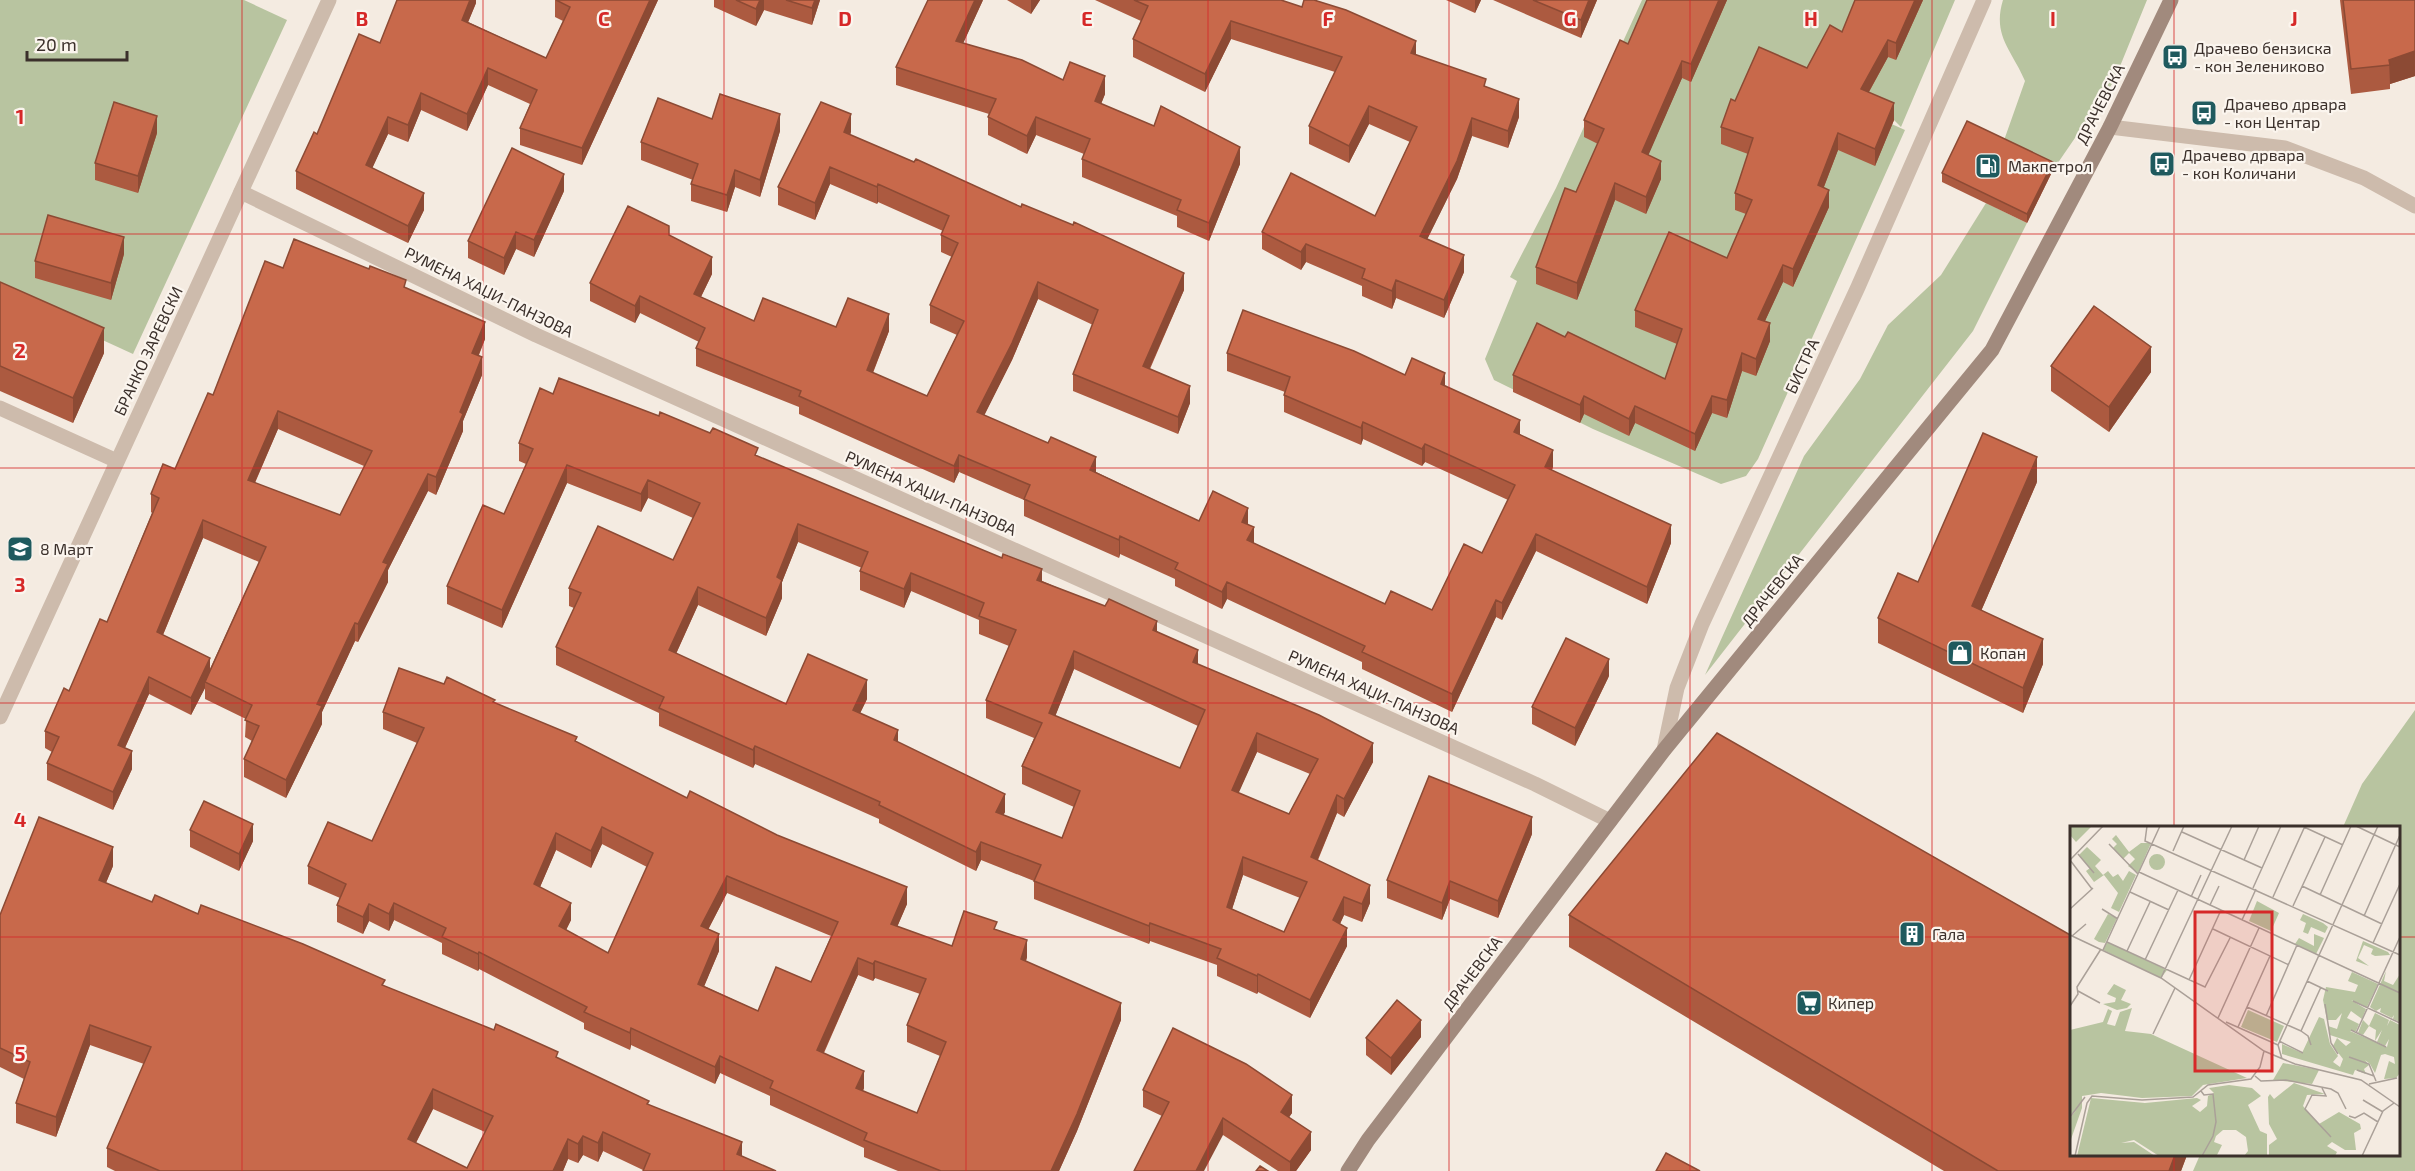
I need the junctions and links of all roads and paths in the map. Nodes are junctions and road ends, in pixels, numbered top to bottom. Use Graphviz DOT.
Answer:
graph roads {
  1 [pos="329,0"];
  2 [pos="1984,0"];
  3 [pos="2171,0"];
  4 [pos="2110,127"];
  5 [pos="241,192"];
  6 [pos="2415,206"];
  7 [pos="0,408"];
  8 [pos="117,461"];
  9 [pos="0,717"];
  10 [pos="1664,750"];
  11 [pos="1610,821"];
  12 [pos="1348,1171"];
  1 -- 5 [label="street, БРАНКО ЗАРЕВСКИ"];
  2 -- 10 [label="street, БИСТРА"];
  3 -- 4 [label="main road, ДРАЧЕВСКА"];
  4 -- 6 [label="street"];
  4 -- 10 [label="main road, ДРАЧЕВСКА"];
  5 -- 8 [label="street, БРАНКО ЗАРЕВСКИ"];
  5 -- 11 [label="street, РУМЕНА ХАЏИ-ПАНЗОВА"];
  7 -- 8 [label="street"];
  8 -- 9 [label="street, БРАНКО ЗАРЕВСКИ"];
  10 -- 11 [label="main road, ДРАЧЕВСКА"];
  11 -- 12 [label="main road, ДРАЧЕВСКА"];
}
